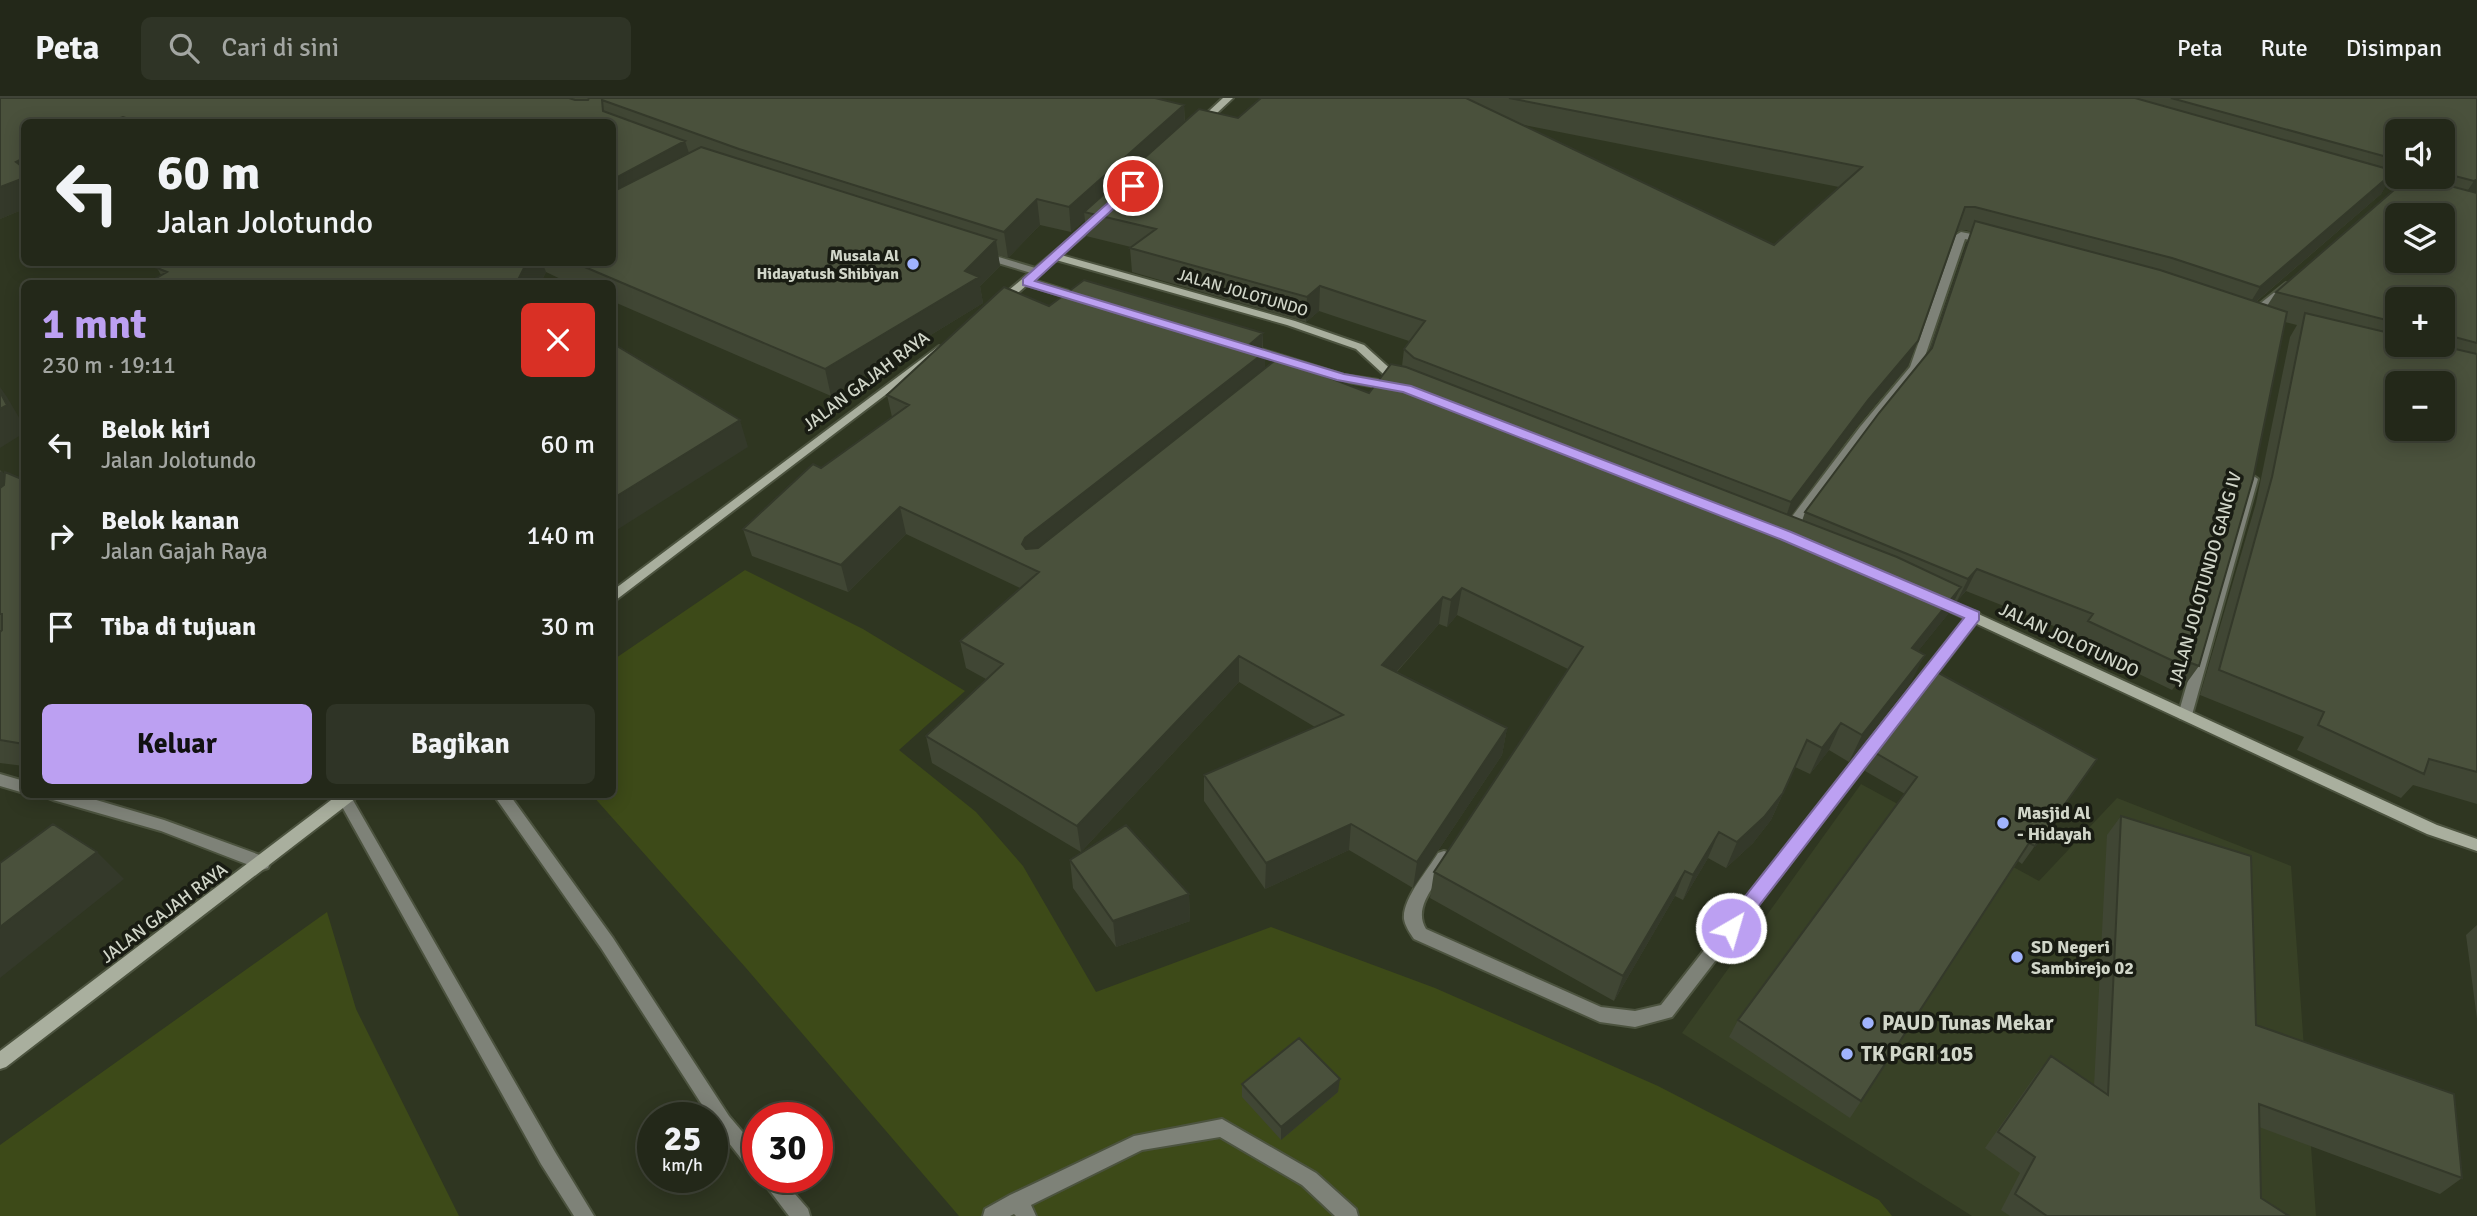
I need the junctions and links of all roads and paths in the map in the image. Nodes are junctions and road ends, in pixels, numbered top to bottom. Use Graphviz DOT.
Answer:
graph roads {
  1 [pos="1228,98"];
  2 [pos="1188,135"];
  3 [pos="1107,210"];
  4 [pos="1998,243"];
  5 [pos="972,251"];
  6 [pos="1056,257"];
  7 [pos="1038,272"];
  8 [pos="2300,274"];
  9 [pos="1027,282"];
  10 [pos="1101,304"];
  11 [pos="984,315"];
  12 [pos="2247,319"];
  13 [pos="951,340"];
  14 [pos="1241,346"];
  15 [pos="2255,462"];
  16 [pos="1785,536"];
  17 [pos="616,595"];
  18 [pos="1927,595"];
  19 [pos="1974,616"];
  20 [pos="2185,715"];
  21 [pos="0,780"];
  22 [pos="21,785"];
  23 [pos="67,798"];
  24 [pos="347,798"];
  25 [pos="349,798"];
  26 [pos="503,798"];
  27 [pos="2477,845"];
  28 [pos="1451,848"];
  29 [pos="262,863"];
  30 [pos="0,1061"];
  31 [pos="742,1145"];
  32 [pos="782,1193"];
  33 [pos="1022,1209"];
  34 [pos="585,1216"];
  35 [pos="801,1216"];
  36 [pos="992,1216"];
  37 [pos="1349,1216"];
  1 -- 2 [label="main road"];
  3 -- 6 [label="main road"];
  4 -- 16 [label="street"];
  5 -- 7 [label="street"];
  6 -- 7 [label="main road"];
  6 -- 14 [label="main road, JALAN JOLOTUNDO"];
  7 -- 9 [label="main road"];
  8 -- 12 [label="street"];
  9 -- 10 [label="main road"];
  9 -- 11 [label="main road"];
  13 -- 17 [label="main road, JALAN GAJAH RAYA"];
  15 -- 20 [label="street, JALAN JOLOTUNDO GANG IV"];
  18 -- 19 [label="main road, JALAN JOLOTUNDO"];
  19 -- 20 [label="main road, JALAN JOLOTUNDO"];
  19 -- 28 [label="street"];
  20 -- 27 [label="main road, JALAN JOLOTUNDO"];
  21 -- 22 [label="street"];
  23 -- 29 [label="street"];
  24 -- 29 [label="main road, JALAN GAJAH RAYA"];
  25 -- 34 [label="street"];
  26 -- 31 [label="street"];
  29 -- 30 [label="main road, JALAN GAJAH RAYA"];
  32 -- 35 [label="street"];
  33 -- 36 [label="street"];
  33 -- 37 [label="street"];
}
